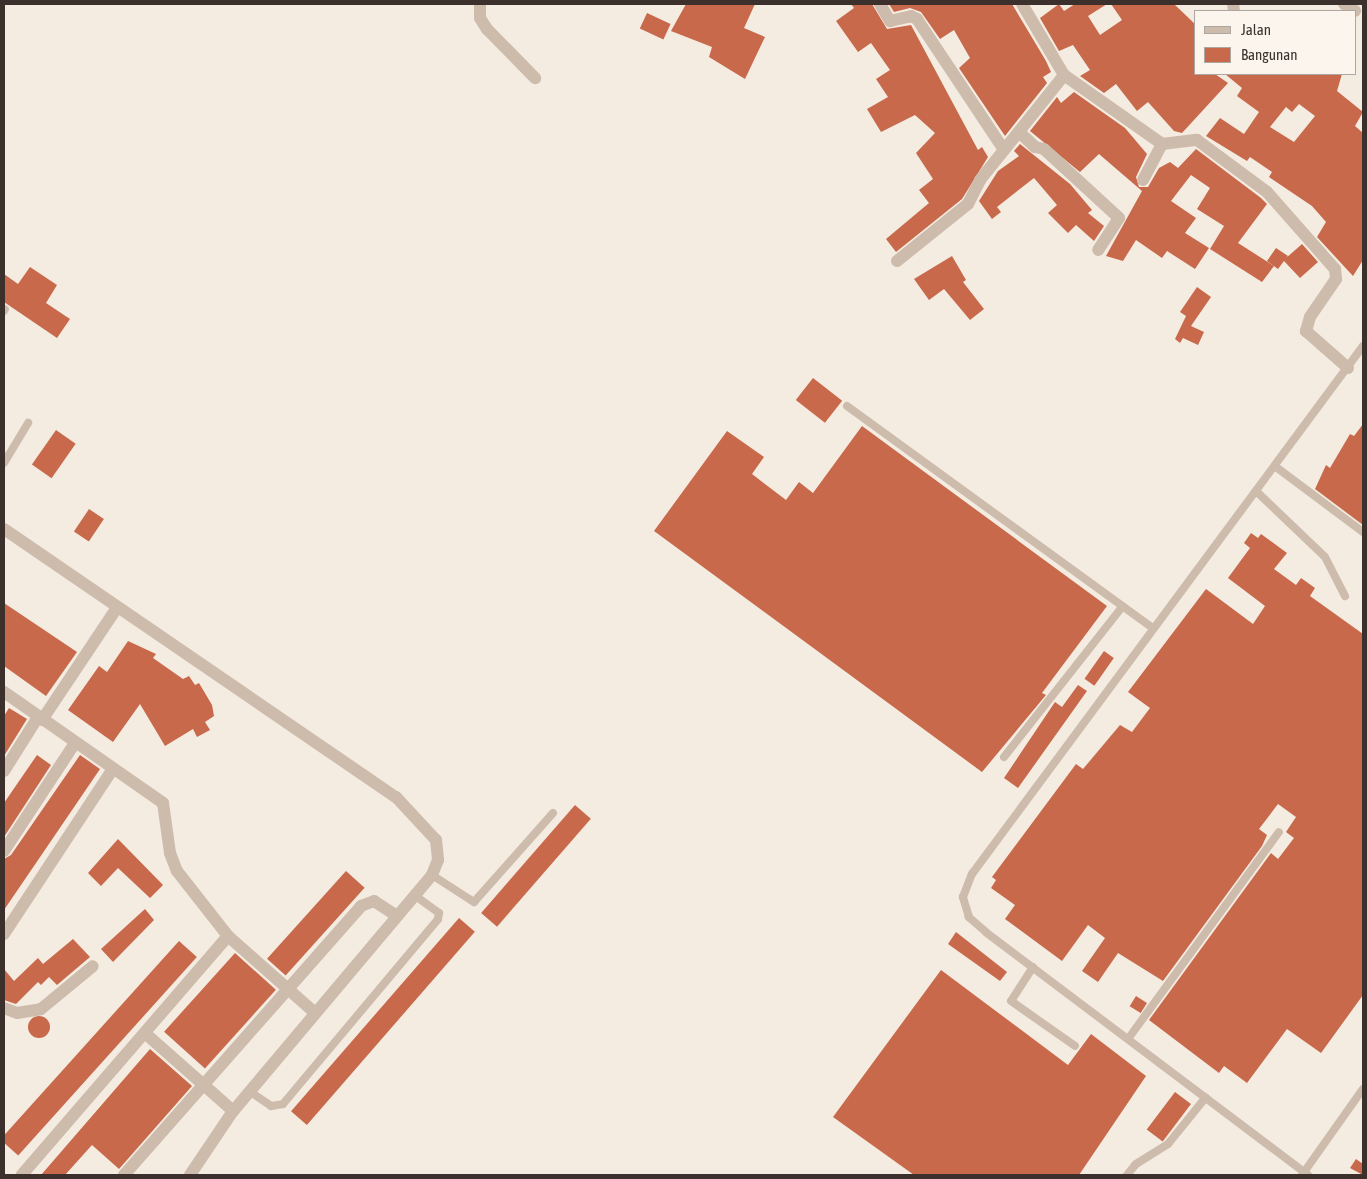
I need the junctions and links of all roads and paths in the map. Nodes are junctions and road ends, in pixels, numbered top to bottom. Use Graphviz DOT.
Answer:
graph roads {
  1 [pos="480,4"];
  2 [pos="880,4"];
  3 [pos="1022,4"];
  4 [pos="1064,75"];
  5 [pos="536,78"];
  6 [pos="1019,132"];
  7 [pos="1162,144"];
  8 [pos="1004,150"];
  9 [pos="1143,180"];
  10 [pos="1098,250"];
  11 [pos="897,261"];
  12 [pos="1363,346"];
  13 [pos="1348,368"];
  14 [pos="847,406"];
  15 [pos="28,423"];
  16 [pos="4,463"];
  17 [pos="1276,467"];
  18 [pos="1256,491"];
  19 [pos="4,529"];
  20 [pos="1363,532"];
  21 [pos="1345,596"];
  22 [pos="1123,606"];
  23 [pos="116,609"];
  24 [pos="1152,628"];
  25 [pos="4,692"];
  26 [pos="40,718"];
  27 [pos="75,742"];
  28 [pos="1004,757"];
  29 [pos="113,769"];
  30 [pos="4,771"];
  31 [pos="553,812"];
  32 [pos="1279,832"];
  33 [pos="4,851"];
  34 [pos="432,875"];
  35 [pos="416,896"];
  36 [pos="397,916"];
  37 [pos="4,934"];
  38 [pos="228,936"];
  39 [pos="93,966"];
  40 [pos="1033,967"];
  41 [pos="288,987"];
  42 [pos="4,1008"];
  43 [pos="315,1013"];
  44 [pos="146,1034"];
  45 [pos="1128,1039"];
  46 [pos="1075,1046"];
  47 [pos="204,1086"];
  48 [pos="1363,1089"];
  49 [pos="249,1091"];
  50 [pos="1206,1097"];
  51 [pos="232,1111"];
  52 [pos="124,1174"];
  53 [pos="1305,1174"];
  54 [pos="22,1175"];
  55 [pos="190,1175"];
  56 [pos="1127,1175"];
  1 -- 5 [label="street"];
  2 -- 8 [label="street"];
  3 -- 4 [label="street"];
  4 -- 6 [label="street"];
  4 -- 7 [label="street"];
  6 -- 8 [label="street"];
  6 -- 10 [label="street"];
  7 -- 9 [label="street"];
  7 -- 13 [label="street"];
  8 -- 11 [label="street"];
  12 -- 13 [label="lane"];
  13 -- 17 [label="lane"];
  14 -- 22 [label="lane"];
  15 -- 16 [label="lane"];
  17 -- 18 [label="lane"];
  17 -- 20 [label="lane"];
  18 -- 21 [label="lane"];
  18 -- 24 [label="lane"];
  19 -- 23 [label="street"];
  22 -- 24 [label="lane"];
  22 -- 28 [label="lane"];
  23 -- 26 [label="street"];
  23 -- 34 [label="street"];
  24 -- 40 [label="lane"];
  25 -- 26 [label="street"];
  26 -- 27 [label="street"];
  26 -- 30 [label="street"];
  27 -- 29 [label="street"];
  27 -- 33 [label="street"];
  29 -- 37 [label="street"];
  29 -- 38 [label="street"];
  31 -- 34 [label="lane"];
  32 -- 45 [label="lane"];
  34 -- 35 [label="street"];
  35 -- 36 [label="street"];
  35 -- 49 [label="lane"];
  36 -- 41 [label="street"];
  36 -- 43 [label="street"];
  38 -- 41 [label="street"];
  38 -- 44 [label="street"];
  39 -- 42 [label="street"];
  40 -- 45 [label="lane"];
  40 -- 46 [label="lane"];
  41 -- 43 [label="street"];
  41 -- 47 [label="street"];
  43 -- 49 [label="street"];
  44 -- 47 [label="street"];
  44 -- 54 [label="street"];
  45 -- 50 [label="lane"];
  47 -- 51 [label="street"];
  47 -- 52 [label="street"];
  48 -- 53 [label="lane"];
  49 -- 51 [label="street"];
  50 -- 53 [label="lane"];
  50 -- 56 [label="lane"];
  51 -- 55 [label="street"];
}
